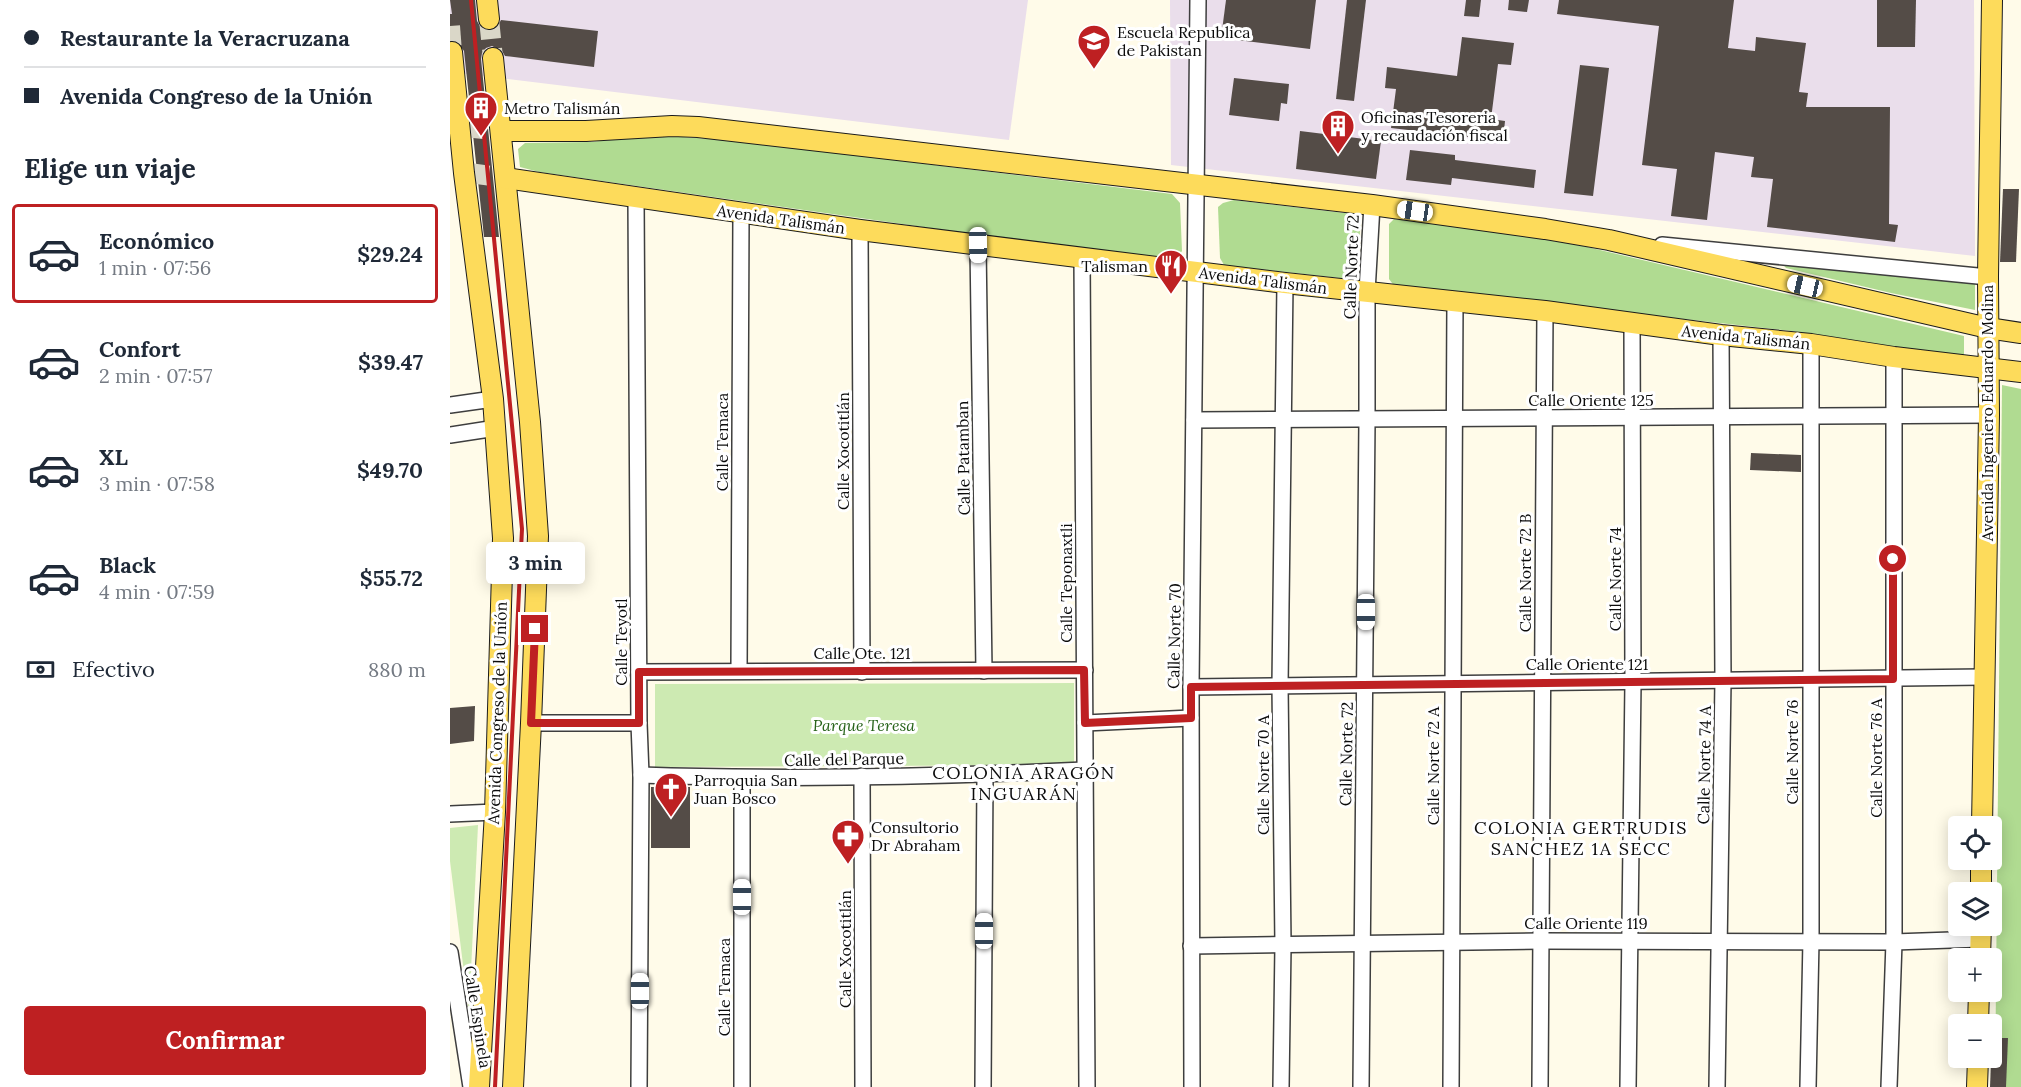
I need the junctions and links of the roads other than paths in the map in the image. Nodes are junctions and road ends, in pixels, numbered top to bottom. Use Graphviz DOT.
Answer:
graph roads {
  1 [pos="1198,0"];
  2 [pos="1992,0"];
  3 [pos="452,52"];
  4 [pos="493,58"];
  5 [pos="458,126"];
  6 [pos="502,131"];
  7 [pos="461,172"];
  8 [pos="507,178"];
  9 [pos="1195,185"];
  10 [pos="636,198"];
  11 [pos="1372,205"];
  12 [pos="741,214"];
  13 [pos="860,231"];
  14 [pos="1610,240"];
  15 [pos="978,245"];
  16 [pos="1082,258"];
  17 [pos="1194,272"];
  18 [pos="1988,277"];
  19 [pos="1285,283"];
  20 [pos="1367,292"];
  21 [pos="1455,301"];
  22 [pos="1545,311"];
  23 [pos="1632,323"];
  24 [pos="1988,328"];
  25 [pos="2021,333"];
  26 [pos="1721,335"];
  27 [pos="1811,344"];
  28 [pos="1894,357"];
  29 [pos="1988,368"];
  30 [pos="2021,372"];
  31 [pos="493,399"];
  32 [pos="450,405"];
  33 [pos="1989,415"];
  34 [pos="1894,416"];
  35 [pos="1721,417"];
  36 [pos="1812,417"];
  37 [pos="1544,418"];
  38 [pos="1632,418"];
  39 [pos="1453,419"];
  40 [pos="1194,420"];
  41 [pos="1367,420"];
  42 [pos="1283,421"];
  43 [pos="496,428"];
  44 [pos="450,435"];
  45 [pos="739,670"];
  46 [pos="1084,670"];
  47 [pos="984,671"];
  48 [pos="639,672"];
  49 [pos="862,672"];
  50 [pos="1983,677"];
  51 [pos="1810,679"];
  52 [pos="1893,679"];
  53 [pos="1723,680"];
  54 [pos="1452,682"];
  55 [pos="1542,682"];
  56 [pos="1633,682"];
  57 [pos="1365,684"];
  58 [pos="1280,685"];
  59 [pos="1191,687"];
  60 [pos="1191,718"];
  61 [pos="531,723"];
  62 [pos="639,723"];
  63 [pos="1085,723"];
  64 [pos="1084,771"];
  65 [pos="641,775"];
  66 [pos="985,775"];
  67 [pos="862,776"];
  68 [pos="742,779"];
  69 [pos="495,812"];
  70 [pos="450,814"];
  71 [pos="1982,816"];
  72 [pos="1630,940"];
  73 [pos="1720,940"];
  74 [pos="1811,940"];
  75 [pos="1540,941"];
  76 [pos="1980,941"];
  77 [pos="1894,942"];
  78 [pos="1451,943"];
  79 [pos="1362,944"];
  80 [pos="1282,945"];
  81 [pos="1191,946"];
  82 [pos="450,952"];
  83 [pos="1978,1068"];
  84 [pos="471,1087"];
  85 [pos="479,1087"];
  86 [pos="513,1087"];
  87 [pos="639,1087"];
  88 [pos="742,1087"];
  89 [pos="863,1087"];
  90 [pos="983,1087"];
  91 [pos="1087,1087"];
  92 [pos="1192,1087"];
  93 [pos="1281,1087"];
  94 [pos="1361,1087"];
  95 [pos="1451,1087"];
  96 [pos="1540,1087"];
  97 [pos="1628,1087"];
  98 [pos="1716,1087"];
  99 [pos="1808,1087"];
  100 [pos="1889,1087"];
  101 [pos="1977,1087"];
  1 -- 9 [label="street, Calle Norte 70"];
  2 -- 18 [label="main road, Avenida Ingeniero Eduardo Molina"];
  3 -- 5 [label="main road, Avenida Congreso de la Unión"];
  4 -- 6 [label="main road, Avenida Congreso de la Unión"];
  5 -- 7 [label="main road, Avenida Congreso de la Unión"];
  6 -- 8 [label="main road, Avenida Congreso de la Unión"];
  6 -- 9 [label="main road"];
  7 -- 31 [label="main road, Avenida Congreso de la Unión"];
  8 -- 10 [label="main road, Avenida Talismán"];
  8 -- 61 [label="main road, Avenida Congreso de la Unión"];
  9 -- 11 [label="main road"];
  9 -- 17 [label="street, Calle Norte 70"];
  10 -- 12 [label="main road, Avenida Talismán"];
  10 -- 48 [label="street, Calle Teyotl"];
  11 -- 14 [label="main road"];
  11 -- 20 [label="street, Calle Norte 72"];
  12 -- 13 [label="main road, Avenida Talismán"];
  12 -- 45 [label="street, Calle Temaca"];
  13 -- 15 [label="main road, Avenida Talismán"];
  13 -- 49 [label="street, Calle Xocotitlán"];
  14 -- 18 [label="street"];
  14 -- 24 [label="main road"];
  15 -- 16 [label="main road, Avenida Talismán"];
  15 -- 47 [label="street, Calle Patamban"];
  16 -- 17 [label="main road, Avenida Talismán"];
  16 -- 46 [label="street, Calle Teponaxtli"];
  17 -- 19 [label="main road, Avenida Talismán"];
  17 -- 40 [label="street, Calle Norte 70"];
  18 -- 24 [label="main road, Avenida Ingeniero Eduardo Molina"];
  19 -- 20 [label="main road, Avenida Talismán"];
  19 -- 42 [label="street, Calle Norte 70 A"];
  20 -- 21 [label="main road, Avenida Talismán"];
  20 -- 41 [label="street, Calle Norte 72"];
  21 -- 22 [label="main road, Avenida Talismán"];
  21 -- 39 [label="street, Calle Norte 72 A"];
  22 -- 23 [label="main road, Avenida Talismán"];
  22 -- 37 [label="street, Calle Norte 72 B"];
  23 -- 26 [label="main road, Avenida Talismán"];
  23 -- 38 [label="street, Calle Norte 74"];
  24 -- 25 [label="main road"];
  24 -- 29 [label="main road, Avenida Ingeniero Eduardo Molina"];
  26 -- 27 [label="main road, Avenida Talismán"];
  26 -- 35 [label="street, Calle Norte 74 A"];
  27 -- 28 [label="main road, Avenida Talismán"];
  27 -- 36 [label="street, Calle Norte 76"];
  28 -- 29 [label="main road, Avenida Talismán"];
  28 -- 34 [label="street, Calle Norte 76 A"];
  29 -- 30 [label="main road, Avenida Talismán"];
  29 -- 33 [label="main road, Avenida Ingeniero Eduardo Molina"];
  31 -- 32 [label="street"];
  31 -- 43 [label="main road, Avenida Congreso de la Unión"];
  33 -- 34 [label="street, Calle Oriente 125"];
  33 -- 50 [label="main road, Avenida Ingeniero Eduardo Molina"];
  34 -- 36 [label="street, Calle Oriente 125"];
  34 -- 52 [label="street, Calle Norte 76 A"];
  35 -- 36 [label="street, Calle Oriente 125"];
  35 -- 38 [label="street, Calle Oriente 125"];
  35 -- 53 [label="street, Calle Norte 74 A"];
  36 -- 51 [label="street, Calle Norte 76"];
  37 -- 38 [label="street, Calle Oriente 125"];
  37 -- 39 [label="street, Calle Oriente 125"];
  37 -- 55 [label="street, Calle Norte 72 B"];
  38 -- 56 [label="street, Calle Norte 74"];
  39 -- 41 [label="street, Calle Oriente 125"];
  39 -- 54 [label="street, Calle Norte 72 A"];
  40 -- 42 [label="street, Calle Oriente 125"];
  40 -- 59 [label="street, Calle Norte 70"];
  41 -- 42 [label="street, Calle Oriente 125"];
  41 -- 57 [label="street, Calle Norte 72"];
  42 -- 58 [label="street, Calle Norte 70 A"];
  43 -- 44 [label="street"];
  43 -- 69 [label="main road, Avenida Congreso de la Unión"];
  45 -- 48 [label="street, Calle Ote. 121"];
  45 -- 49 [label="street, Calle Ote. 121"];
  46 -- 47 [label="street, Calle Ote. 121"];
  46 -- 63 [label="street, Calle Teponaxtli"];
  47 -- 49 [label="street, Calle Ote. 121"];
  48 -- 62 [label="street, Calle Teyotl"];
  50 -- 52 [label="street, Calle Oriente 121"];
  50 -- 71 [label="main road, Avenida Ingeniero Eduardo Molina"];
  51 -- 52 [label="street, Calle Oriente 121"];
  51 -- 53 [label="street, Calle Oriente 121"];
  51 -- 74 [label="street, Calle Norte 76"];
  52 -- 77 [label="street, Calle Norte 76 A"];
  53 -- 56 [label="street, Calle Oriente 121"];
  53 -- 73 [label="street, Calle Norte 74 A"];
  54 -- 55 [label="street, Calle Oriente 121"];
  54 -- 57 [label="street, Calle Oriente 121"];
  54 -- 78 [label="street, Calle Norte 72 A"];
  55 -- 56 [label="street, Calle Oriente 121"];
  55 -- 75 [label="street, Calle Norte 72 B"];
  56 -- 72 [label="street, Calle Norte 74"];
  57 -- 58 [label="street, Calle Oriente 121"];
  57 -- 79 [label="street, Calle Norte 72"];
  58 -- 59 [label="street, Calle Oriente 121"];
  58 -- 80 [label="street, Calle Norte 70 A"];
  59 -- 60 [label="street, Calle Norte 70"];
  60 -- 63 [label="street"];
  60 -- 81 [label="street, Calle Norte 70"];
  61 -- 62 [label="street"];
  61 -- 86 [label="main road, Avenida Congreso de la Unión"];
  62 -- 65 [label="street, Calle Teyotl"];
  63 -- 64 [label="street, Calle Teponaxtli"];
  64 -- 66 [label="street, Calle del Parque"];
  64 -- 91 [label="street, Calle Teponaxtli"];
  65 -- 68 [label="street, Calle del Parque"];
  65 -- 87 [label="street, Calle Teyotl"];
  66 -- 67 [label="street, Calle del Parque"];
  66 -- 90 [label="street"];
  67 -- 68 [label="street, Calle del Parque"];
  67 -- 89 [label="street, Calle Xocotitlán"];
  68 -- 88 [label="street, Calle Temaca"];
  69 -- 70 [label="street"];
  69 -- 85 [label="main road, Avenida Congreso de la Unión"];
  72 -- 73 [label="street, Calle Oriente 119"];
  72 -- 75 [label="street, Calle Oriente 119"];
  72 -- 97 [label="street, Calle Norte 74"];
  73 -- 74 [label="street, Calle Oriente 119"];
  73 -- 98 [label="street, Calle Norte 74 A"];
  74 -- 77 [label="street, Calle Oriente 119"];
  74 -- 99 [label="street, Calle Norte 76"];
  75 -- 78 [label="street, Calle Oriente 119"];
  75 -- 96 [label="street, Calle Norte 72 B"];
  76 -- 77 [label="street, Calle Oriente 119"];
  77 -- 100 [label="street, Calle Norte 76 A"];
  78 -- 79 [label="street, Calle Oriente 119"];
  78 -- 95 [label="street, Calle Norte 72 A"];
  79 -- 80 [label="street, Calle Oriente 119"];
  79 -- 94 [label="street, Calle Norte 72"];
  80 -- 81 [label="street, Calle Oriente 119"];
  80 -- 93 [label="street, Calle Norte 70 A"];
  81 -- 92 [label="street, Calle Norte 70"];
  82 -- 84 [label="street, Calle Espinela"];
  83 -- 101 [label="main road"];
}
